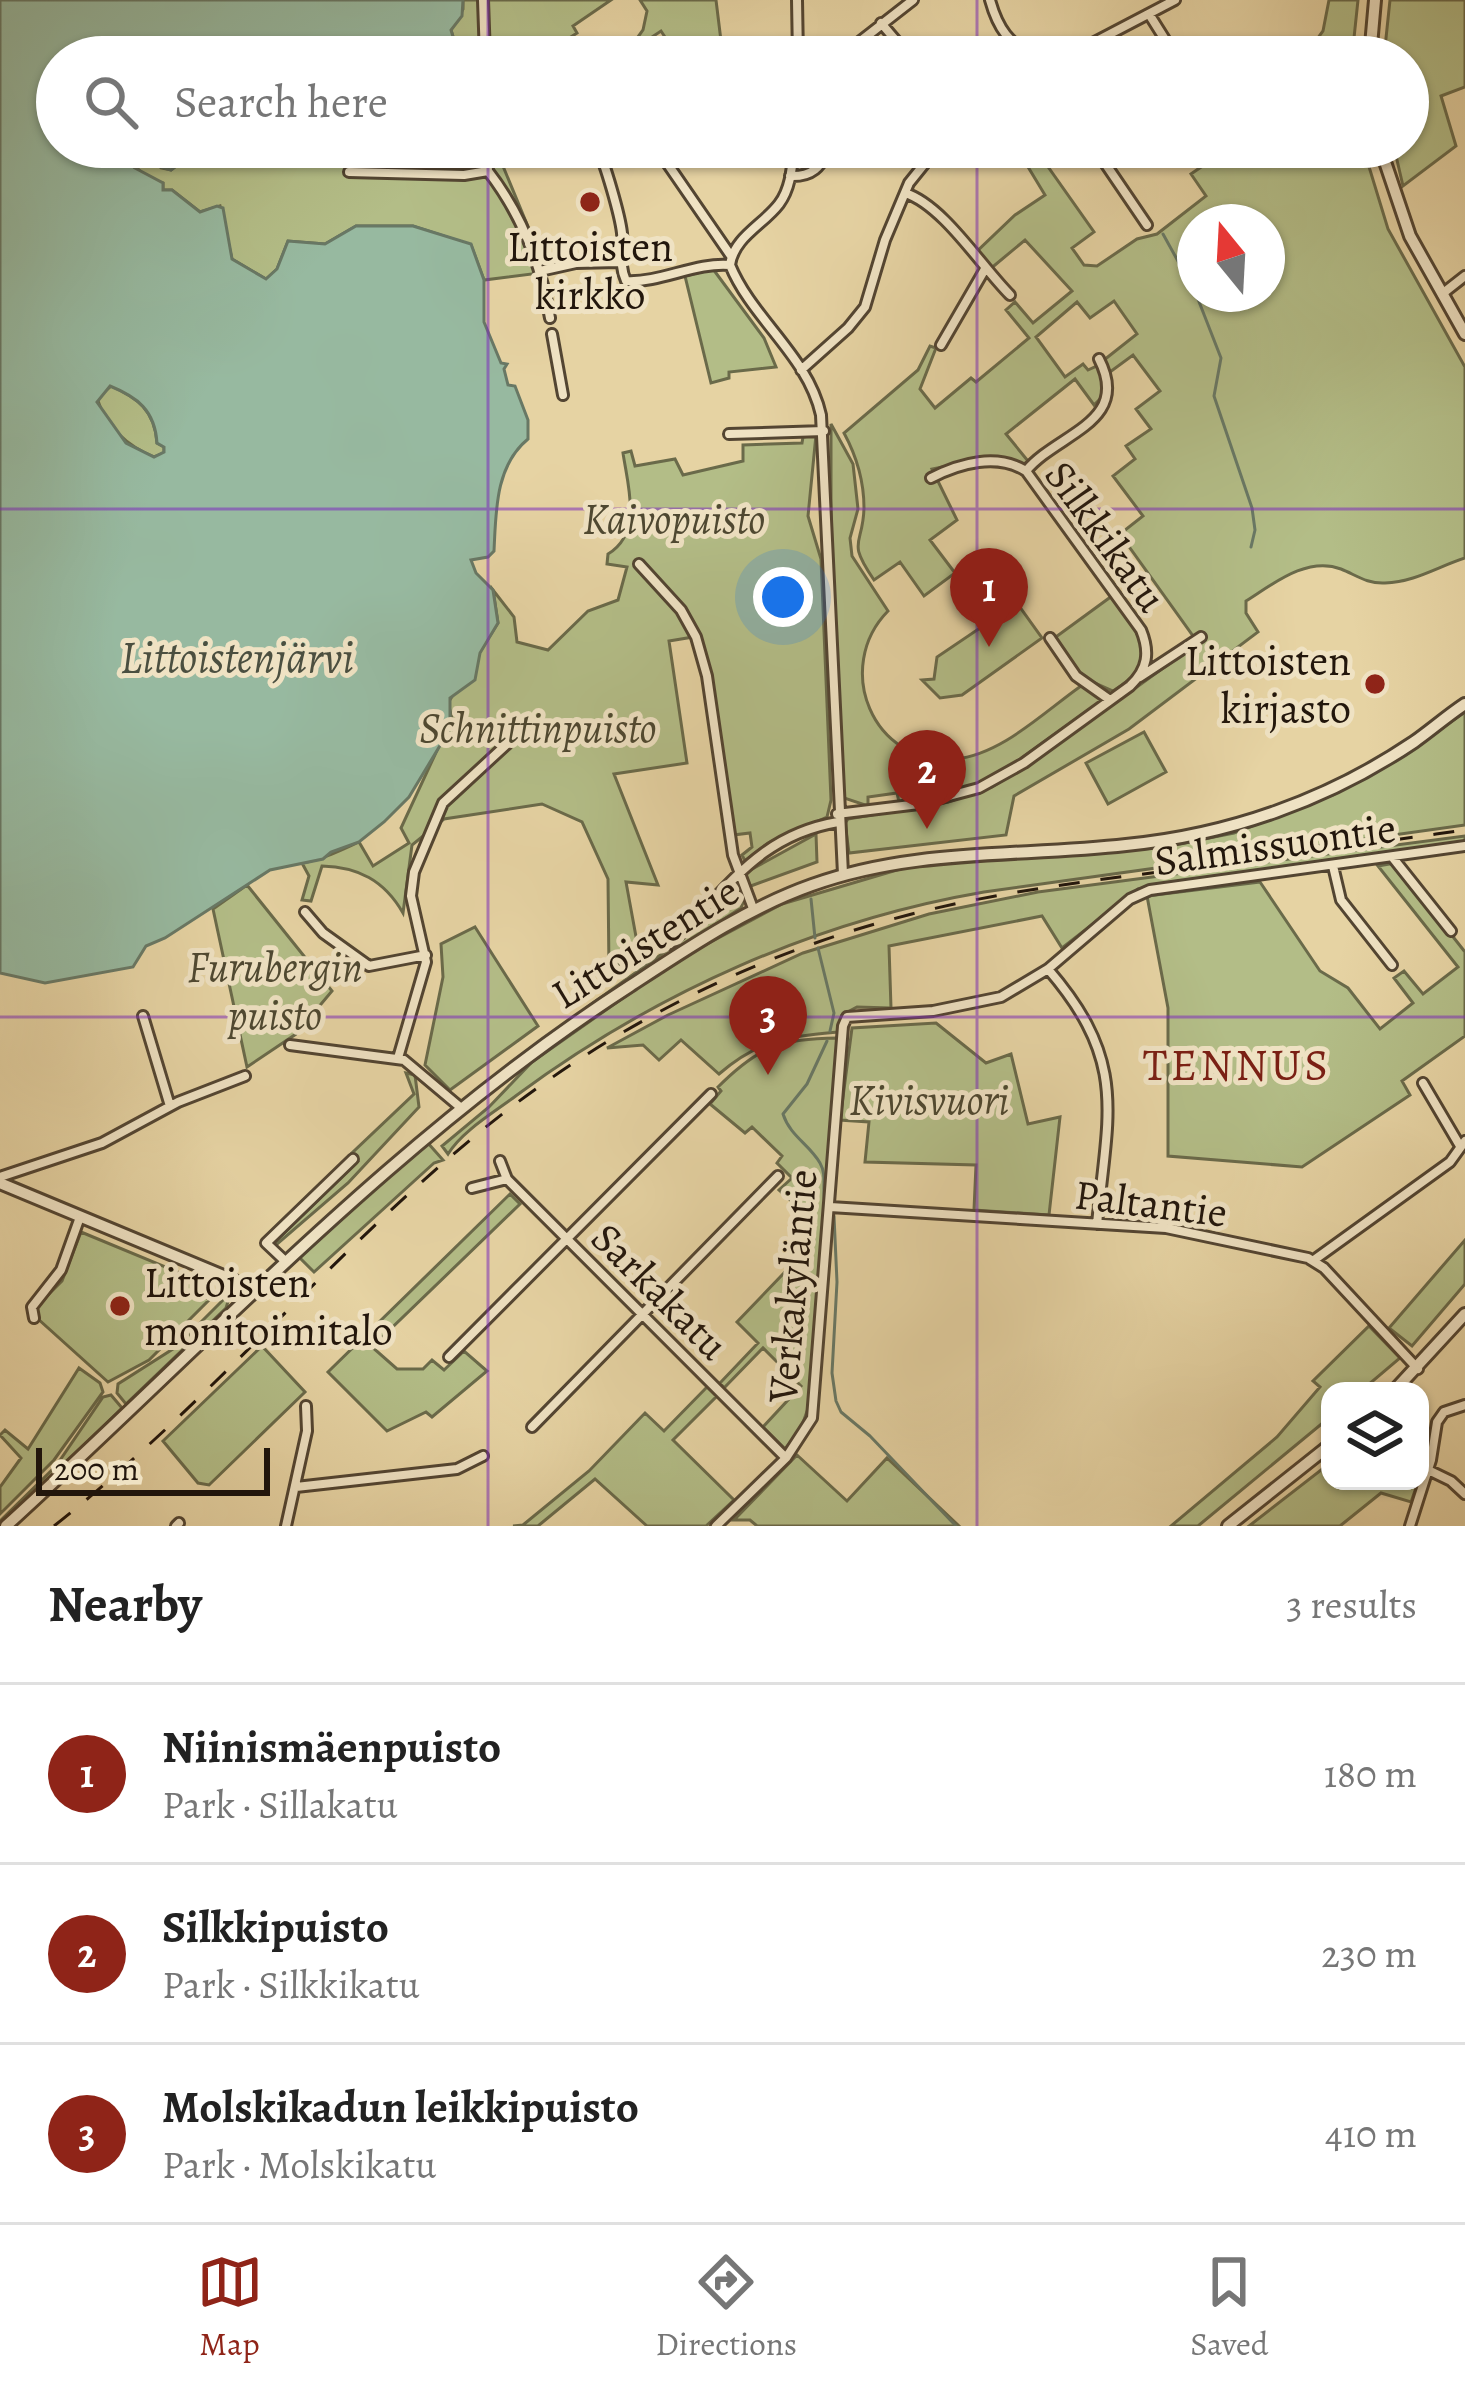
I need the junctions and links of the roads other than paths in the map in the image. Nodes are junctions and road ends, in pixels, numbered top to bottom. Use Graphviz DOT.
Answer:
graph roads {
  1 [pos="483,0"];
  2 [pos="797,0"];
  3 [pos="913,0"];
  4 [pos="990,0"];
  5 [pos="1175,0"];
  6 [pos="1375,0"];
  7 [pos="1149,14"];
  8 [pos="880,23"];
  9 [pos="484,36"];
  10 [pos="798,36"];
  11 [pos="865,36"];
  12 [pos="891,36"];
  13 [pos="1006,36"];
  14 [pos="1107,36"];
  15 [pos="1163,36"];
  16 [pos="1372,36"];
  17 [pos="488,168"];
  18 [pos="604,168"];
  19 [pos="670,168"];
  20 [pos="791,168"];
  21 [pos="817,168"];
  22 [pos="919,168"];
  23 [pos="1108,168"];
  24 [pos="1387,168"];
  25 [pos="350,172"];
  26 [pos="488,172"];
  27 [pos="790,176"];
  28 [pos="905,193"];
  29 [pos="1147,225"];
  30 [pos="730,260"];
  31 [pos="619,262"];
  32 [pos="985,269"];
  33 [pos="540,271"];
  34 [pos="1465,276"];
  35 [pos="1442,294"];
  36 [pos="1010,295"];
  37 [pos="550,318"];
  38 [pos="552,334"];
  39 [pos="1465,334"];
  40 [pos="941,345"];
  41 [pos="1099,359"];
  42 [pos="801,370"];
  43 [pos="562,395"];
  44 [pos="824,431"];
  45 [pos="729,434"];
  46 [pos="1026,471"];
  47 [pos="931,478"];
  48 [pos="639,564"];
  49 [pos="1201,637"];
  50 [pos="1050,638"];
  51 [pos="1139,677"];
  52 [pos="1111,700"];
  53 [pos="1465,704"];
  54 [pos="514,730"];
  55 [pos="837,818"];
  56 [pos="1462,847"];
  57 [pos="1394,858"];
  58 [pos="1333,866"];
  59 [pos="738,870"];
  60 [pos="843,874"];
  61 [pos="754,911"];
  62 [pos="305,912"];
  63 [pos="1451,931"];
  64 [pos="670,944"];
  65 [pos="426,956"];
  66 [pos="1392,965"];
  67 [pos="1048,970"];
  68 [pos="143,1016"];
  69 [pos="849,1016"];
  70 [pos="290,1045"];
  71 [pos="398,1058"];
  72 [pos="245,1076"];
  73 [pos="1423,1084"];
  74 [pos="710,1094"];
  75 [pos="170,1106"];
  76 [pos="460,1107"];
  77 [pos="1462,1143"];
  78 [pos="353,1159"];
  79 [pos="500,1161"];
  80 [pos="2,1175"];
  81 [pos="778,1176"];
  82 [pos="507,1179"];
  83 [pos="472,1188"];
  84 [pos="830,1208"];
  85 [pos="80,1217"];
  86 [pos="1097,1224"];
  87 [pos="566,1239"];
  88 [pos="284,1260"];
  89 [pos="1314,1260"];
  90 [pos="250,1292"];
  91 [pos="1465,1314"];
  92 [pos="643,1316"];
  93 [pos="34,1318"];
  94 [pos="449,1357"];
  95 [pos="1418,1369"];
  96 [pos="1404,1382"];
  97 [pos="1465,1405"];
  98 [pos="306,1406"];
  99 [pos="532,1427"];
  100 [pos="1429,1451"];
  101 [pos="1321,1452"];
  102 [pos="483,1456"];
  103 [pos="785,1458"];
  104 [pos="1429,1470"];
  105 [pos="296,1486"];
  106 [pos="1419,1490"];
  107 [pos="1465,1494"];
  108 [pos="6,1526"];
  109 [pos="286,1526"];
  110 [pos="716,1526"];
  111 [pos="1228,1526"];
  112 [pos="1410,1526"];
  1 -- 9 [label="street"];
  2 -- 10 [label="street"];
  3 -- 8 [label="street"];
  4 -- 13 [label="street"];
  5 -- 7 [label="street"];
  6 -- 16 [label="street"];
  7 -- 14 [label="street"];
  7 -- 15 [label="street"];
  8 -- 11 [label="street"];
  8 -- 12 [label="street"];
  17 -- 26 [label="street"];
  18 -- 31 [label="street"];
  19 -- 30 [label="street"];
  20 -- 27 [label="street"];
  21 -- 27 [label="street"];
  22 -- 28 [label="street"];
  23 -- 29 [label="street"];
  24 -- 35 [label="street"];
  25 -- 26 [label="street"];
  26 -- 33 [label="street"];
  27 -- 30 [label="street"];
  28 -- 32 [label="street"];
  28 -- 42 [label="street"];
  30 -- 31 [label="street"];
  30 -- 42 [label="street"];
  31 -- 33 [label="street"];
  32 -- 36 [label="street"];
  32 -- 40 [label="street"];
  33 -- 37 [label="street"];
  34 -- 35 [label="street"];
  35 -- 39 [label="street"];
  38 -- 43 [label="street"];
  41 -- 46 [label="street"];
  42 -- 44 [label="street"];
  44 -- 45 [label="street"];
  44 -- 55 [label="street"];
  46 -- 47 [label="street, Silkkikatu"];
  46 -- 51 [label="street, Silkkikatu"];
  48 -- 59 [label="street"];
  49 -- 51 [label="street"];
  50 -- 52 [label="street"];
  51 -- 52 [label="street, Silkkikatu"];
  52 -- 55 [label="street, Silkkikatu"];
  53 -- 60 [label="street, Littoistentie"];
  54 -- 65 [label="street"];
  55 -- 59 [label="street, Silkkikatu"];
  55 -- 60 [label="street"];
  56 -- 57 [label="street, Salmissuontie"];
  57 -- 58 [label="street, Salmissuontie"];
  57 -- 63 [label="street"];
  58 -- 66 [label="street"];
  58 -- 67 [label="street, Salmissuontie"];
  59 -- 61 [label="street"];
  59 -- 64 [label="street, Silkkikatu"];
  60 -- 61 [label="street, Littoistentie"];
  61 -- 76 [label="street, Littoistentie"];
  62 -- 65 [label="street"];
  65 -- 71 [label="street"];
  67 -- 69 [label="street, Salmissuontie"];
  67 -- 86 [label="street"];
  68 -- 75 [label="street"];
  69 -- 84 [label="street, Verkakyläntie"];
  70 -- 71 [label="street"];
  71 -- 76 [label="street"];
  72 -- 75 [label="street"];
  73 -- 77 [label="street"];
  74 -- 87 [label="street"];
  75 -- 80 [label="street"];
  76 -- 88 [label="street, Littoistentie"];
  77 -- 89 [label="street"];
  78 -- 88 [label="street"];
  79 -- 82 [label="street, Sarkakatu"];
  80 -- 85 [label="street"];
  81 -- 92 [label="street"];
  82 -- 83 [label="street"];
  82 -- 87 [label="street, Sarkakatu"];
  84 -- 86 [label="street, Paltantie"];
  84 -- 103 [label="street, Verkakyläntie"];
  85 -- 90 [label="street"];
  85 -- 93 [label="street"];
  86 -- 89 [label="street, Paltantie"];
  87 -- 92 [label="street, Sarkakatu"];
  87 -- 94 [label="street"];
  88 -- 90 [label="street, Littoistentie"];
  89 -- 95 [label="street"];
  90 -- 108 [label="street, Littoistentie"];
  91 -- 95 [label="street"];
  92 -- 99 [label="street"];
  92 -- 103 [label="street, Sarkakatu"];
  95 -- 96 [label="street"];
  97 -- 100 [label="street"];
  98 -- 105 [label="street"];
  101 -- 111 [label="street"];
  102 -- 105 [label="street"];
  103 -- 110 [label="street, Verkakyläntie"];
  104 -- 107 [label="street"];
  105 -- 109 [label="street"];
  106 -- 112 [label="street"];
}
